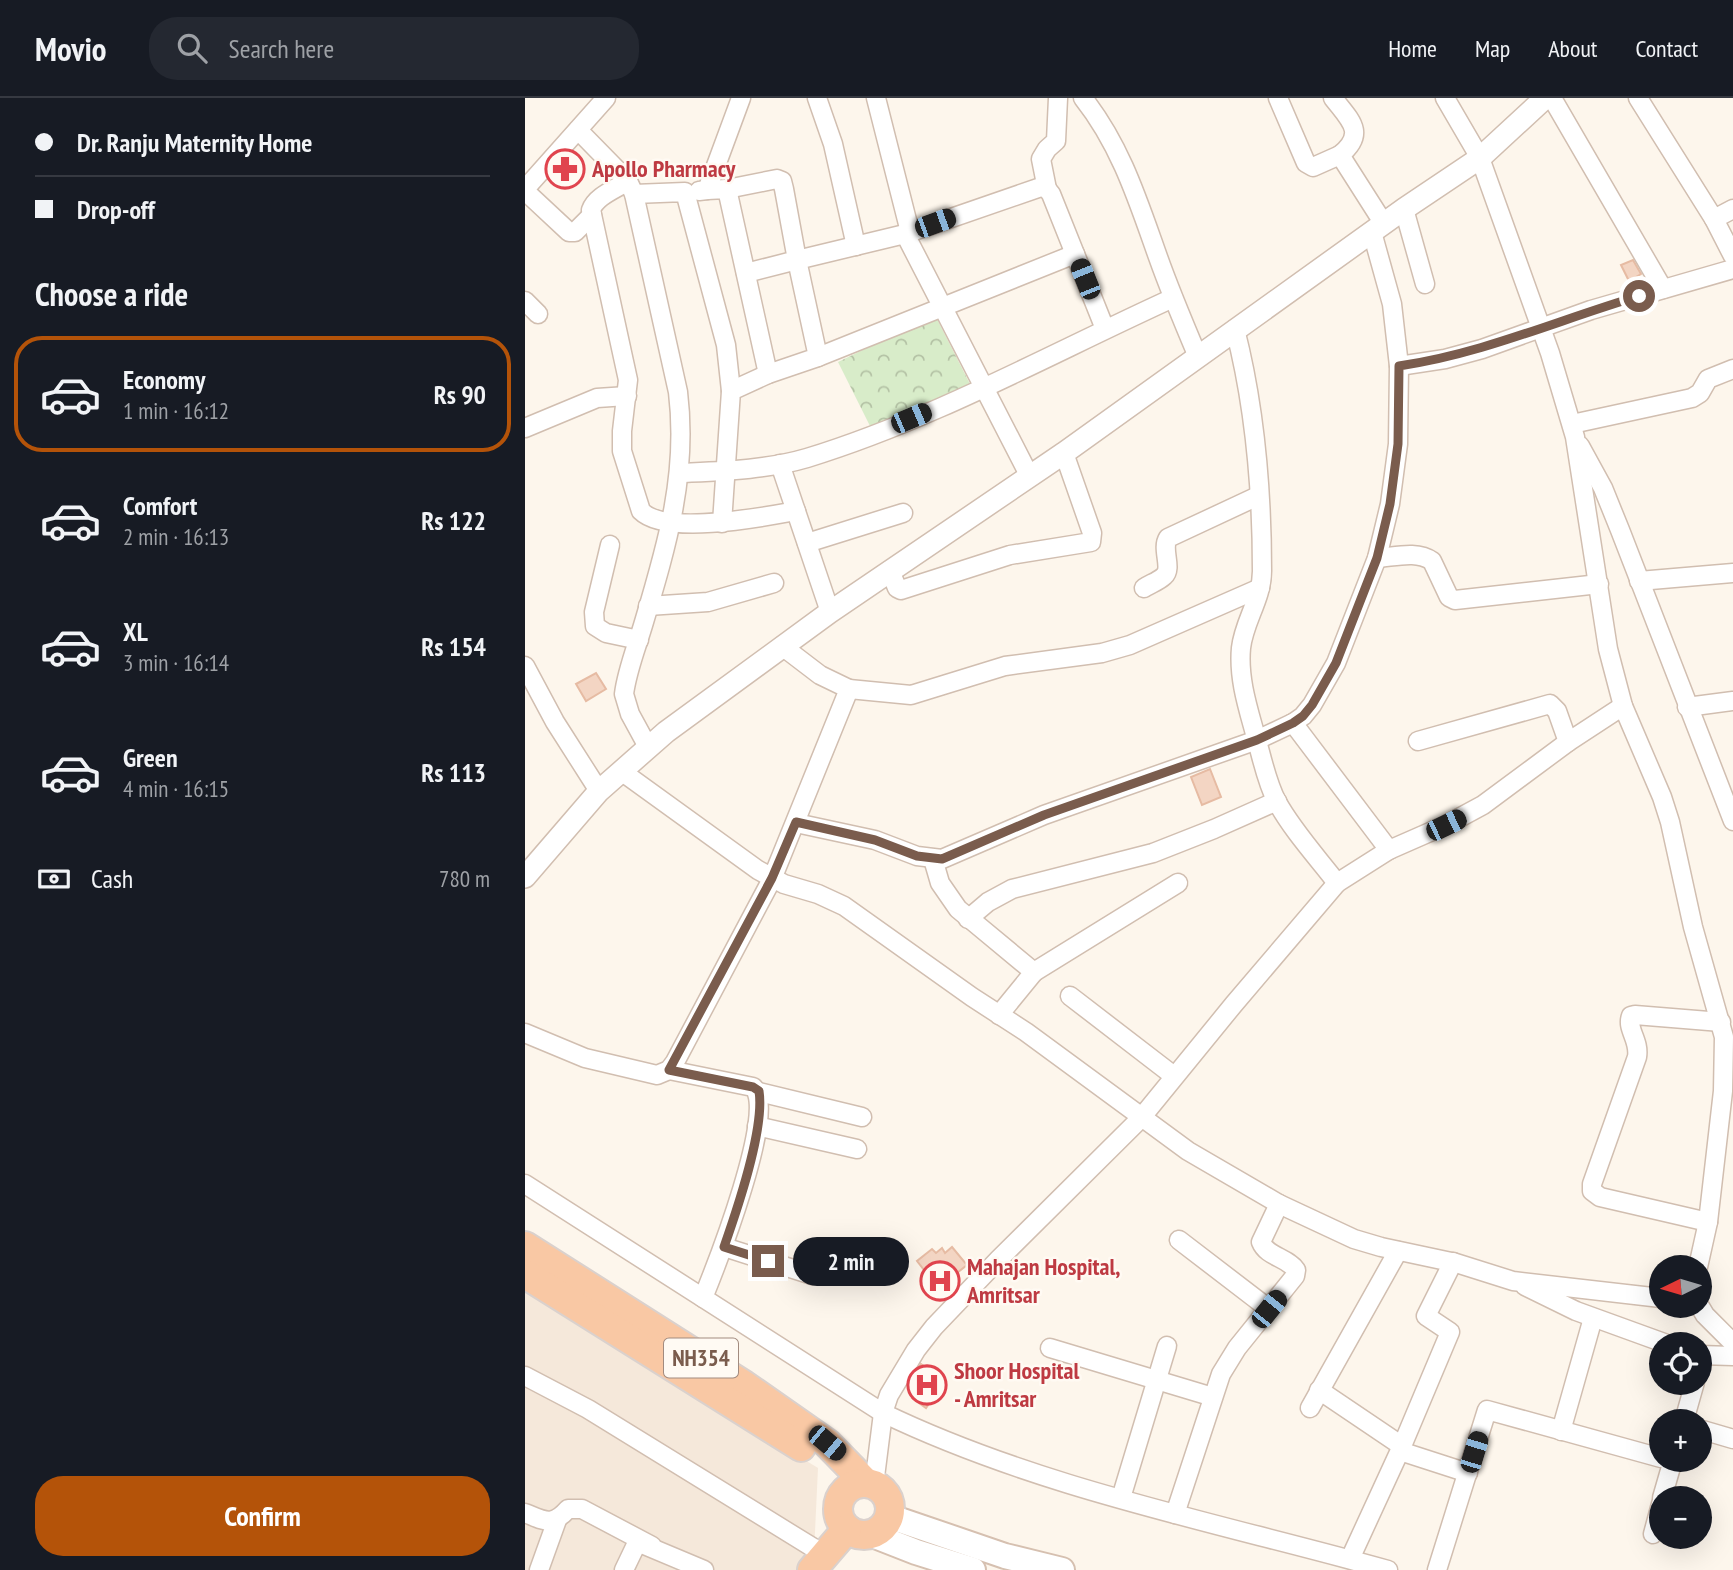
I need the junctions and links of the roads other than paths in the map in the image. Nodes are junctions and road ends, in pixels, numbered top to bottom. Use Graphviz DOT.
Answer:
graph roads {
  1 [pos="606,98"];
  2 [pos="741,98"];
  3 [pos="817,98"];
  4 [pos="876,98"];
  5 [pos="1058,98"];
  6 [pos="1083,98"];
  7 [pos="1278,98"];
  8 [pos="1333,98"];
  9 [pos="1445,98"];
  10 [pos="1545,98"];
  11 [pos="1552,98"];
  12 [pos="1638,98"];
  13 [pos="578,131"];
  14 [pos="1340,155"];
  15 [pos="1480,158"];
  16 [pos="631,188"];
  17 [pos="727,189"];
  18 [pos="1047,189"];
  19 [pos="525,190"];
  20 [pos="707,190"];
  21 [pos="685,192"];
  22 [pos="1404,209"];
  23 [pos="1733,209"];
  24 [pos="592,215"];
  25 [pos="1714,219"];
  26 [pos="1378,228"];
  27 [pos="908,233"];
  28 [pos="856,246"];
  29 [pos="1075,254"];
  30 [pos="1733,256"];
  31 [pos="797,260"];
  32 [pos="1733,269"];
  33 [pos="746,273"];
  34 [pos="1426,284"];
  35 [pos="1663,289"];
  36 [pos="1173,299"];
  37 [pos="941,307"];
  38 [pos="1105,329"];
  39 [pos="1235,329"];
  40 [pos="1543,329"];
  41 [pos="818,357"];
  42 [pos="1198,357"];
  43 [pos="1399,366"];
  44 [pos="1733,369"];
  45 [pos="768,374"];
  46 [pos="985,387"];
  47 [pos="731,391"];
  48 [pos="627,396"];
  49 [pos="525,428"];
  50 [pos="1573,431"];
  51 [pos="1064,453"];
  52 [pos="780,464"];
  53 [pos="725,471"];
  54 [pos="680,473"];
  55 [pos="1029,475"];
  56 [pos="1258,496"];
  57 [pos="796,510"];
  58 [pos="903,513"];
  59 [pos="672,521"];
  60 [pos="722,523"];
  61 [pos="807,543"];
  62 [pos="610,545"];
  63 [pos="1377,558"];
  64 [pos="890,570"];
  65 [pos="1733,573"];
  66 [pos="1639,581"];
  67 [pos="774,583"];
  68 [pos="1599,584"];
  69 [pos="1144,587"];
  70 [pos="1260,588"];
  71 [pos="649,606"];
  72 [pos="830,612"];
  73 [pos="639,640"];
  74 [pos="782,646"];
  75 [pos="525,666"];
  76 [pos="849,689"];
  77 [pos="1733,701"];
  78 [pos="1623,706"];
  79 [pos="1687,707"];
  80 [pos="1293,723"];
  81 [pos="1257,740"];
  82 [pos="1418,741"];
  83 [pos="1568,742"];
  84 [pos="648,747"];
  85 [pos="621,771"];
  86 [pos="599,791"];
  87 [pos="1277,801"];
  88 [pos="1733,821"];
  89 [pos="796,822"];
  90 [pos="1389,850"];
  91 [pos="933,859"];
  92 [pos="528,866"];
  93 [pos="772,878"];
  94 [pos="1178,883"];
  95 [pos="1337,883"];
  96 [pos="968,919"];
  97 [pos="1034,972"];
  98 [pos="1070,996"];
  99 [pos="999,1015"];
  100 [pos="1721,1022"];
  101 [pos="525,1033"];
  102 [pos="669,1070"];
  103 [pos="1174,1076"];
  104 [pos="759,1091"];
  105 [pos="862,1117"];
  106 [pos="1141,1118"];
  107 [pos="757,1126"];
  108 [pos="857,1149"];
  109 [pos="525,1184"];
  110 [pos="1279,1204"];
  111 [pos="1708,1222"];
  112 [pos="1179,1240"];
  113 [pos="525,1247"];
  114 [pos="724,1247"];
  115 [pos="1398,1251"];
  116 [pos="1701,1255"];
  117 [pos="1453,1262"];
  118 [pos="525,1275"];
  119 [pos="812,1275"];
  120 [pos="1513,1281"];
  121 [pos="1649,1297"];
  122 [pos="703,1298"];
  123 [pos="1269,1309"];
  124 [pos="1593,1318"];
  125 [pos="1708,1318"];
  126 [pos="1649,1338"];
  127 [pos="1733,1343"];
  128 [pos="1167,1346"];
  129 [pos="1050,1348"];
  130 [pos="1733,1356"];
  131 [pos="1712,1358"];
  132 [pos="525,1376"];
  133 [pos="1157,1380"];
  134 [pos="1319,1390"];
  135 [pos="1213,1397"];
  136 [pos="1310,1408"];
  137 [pos="883,1413"];
  138 [pos="1561,1430"];
  139 [pos="1712,1433"];
  140 [pos="1733,1439"];
  141 [pos="1401,1449"];
  142 [pos="1649,1455"];
  143 [pos="1468,1473"];
  144 [pos="863,1485"];
  145 [pos="1121,1498"];
  146 [pos="525,1513"];
  147 [pos="1175,1514"];
  148 [pos="557,1520"];
  149 [pos="869,1526"];
  150 [pos="652,1546"];
  151 [pos="1350,1559"];
  152 [pos="819,1562"];
  153 [pos="539,1570"];
  154 [pos="624,1570"];
  155 [pos="704,1570"];
  156 [pos="974,1570"];
  157 [pos="1062,1570"];
  158 [pos="1388,1570"];
  159 [pos="1437,1570"];
  1 -- 13 [label="street"];
  2 -- 20 [label="street"];
  3 -- 28 [label="street"];
  4 -- 27 [label="street"];
  5 -- 18 [label="street"];
  6 -- 36 [label="street"];
  7 -- 14 [label="street"];
  8 -- 14 [label="street"];
  9 -- 15 [label="street"];
  10 -- 15 [label="street"];
  11 -- 35 [label="street"];
  12 -- 25 [label="street"];
  13 -- 16 [label="street"];
  13 -- 19 [label="street"];
  14 -- 26 [label="street"];
  15 -- 22 [label="street"];
  15 -- 40 [label="street"];
  16 -- 21 [label="street"];
  16 -- 24 [label="street"];
  16 -- 54 [label="street"];
  17 -- 20 [label="street"];
  17 -- 31 [label="street"];
  17 -- 33 [label="street"];
  18 -- 27 [label="street"];
  18 -- 29 [label="street"];
  19 -- 24 [label="street"];
  20 -- 21 [label="street"];
  21 -- 47 [label="street"];
  22 -- 26 [label="street"];
  22 -- 34 [label="street"];
  23 -- 25 [label="street"];
  24 -- 48 [label="street"];
  25 -- 30 [label="street"];
  26 -- 39 [label="street"];
  26 -- 43 [label="street"];
  27 -- 28 [label="street"];
  27 -- 37 [label="street"];
  28 -- 31 [label="street"];
  29 -- 37 [label="street"];
  29 -- 38 [label="street"];
  31 -- 33 [label="street"];
  31 -- 41 [label="street"];
  32 -- 35 [label="street"];
  33 -- 45 [label="street"];
  35 -- 40 [label="street"];
  36 -- 38 [label="street"];
  36 -- 42 [label="street"];
  37 -- 41 [label="street"];
  37 -- 46 [label="street"];
  38 -- 46 [label="street"];
  39 -- 42 [label="street"];
  39 -- 56 [label="street"];
  40 -- 43 [label="street"];
  40 -- 50 [label="street"];
  41 -- 45 [label="street"];
  42 -- 51 [label="street"];
  43 -- 63 [label="street"];
  44 -- 50 [label="street"];
  45 -- 47 [label="street"];
  46 -- 52 [label="street"];
  46 -- 55 [label="street"];
  47 -- 53 [label="street"];
  48 -- 49 [label="street"];
  48 -- 59 [label="street"];
  50 -- 66 [label="street"];
  50 -- 68 [label="street"];
  51 -- 55 [label="street"];
  51 -- 64 [label="street"];
  52 -- 53 [label="street"];
  52 -- 57 [label="street"];
  53 -- 54 [label="street"];
  53 -- 60 [label="street"];
  54 -- 59 [label="street"];
  55 -- 64 [label="street"];
  56 -- 69 [label="street"];
  56 -- 70 [label="street"];
  57 -- 60 [label="street"];
  57 -- 61 [label="street"];
  58 -- 61 [label="street"];
  59 -- 60 [label="street"];
  59 -- 71 [label="street"];
  61 -- 72 [label="street"];
  62 -- 73 [label="street"];
  63 -- 68 [label="street"];
  63 -- 80 [label="street"];
  64 -- 72 [label="street"];
  65 -- 66 [label="street"];
  66 -- 79 [label="street"];
  67 -- 71 [label="street"];
  68 -- 78 [label="street"];
  70 -- 76 [label="street"];
  70 -- 81 [label="street"];
  71 -- 73 [label="street"];
  72 -- 74 [label="street"];
  73 -- 84 [label="street"];
  74 -- 76 [label="street"];
  74 -- 84 [label="street"];
  75 -- 86 [label="street"];
  76 -- 89 [label="street"];
  77 -- 79 [label="street"];
  78 -- 83 [label="street"];
  78 -- 100 [label="street"];
  79 -- 88 [label="street"];
  80 -- 81 [label="street"];
  80 -- 90 [label="street"];
  81 -- 87 [label="street"];
  81 -- 91 [label="street"];
  82 -- 83 [label="street"];
  83 -- 90 [label="street"];
  84 -- 85 [label="street"];
  85 -- 86 [label="street"];
  85 -- 93 [label="street"];
  86 -- 92 [label="street"];
  87 -- 95 [label="street"];
  87 -- 96 [label="street"];
  89 -- 91 [label="street"];
  89 -- 93 [label="street"];
  90 -- 95 [label="street"];
  91 -- 96 [label="street"];
  93 -- 99 [label="street"];
  93 -- 102 [label="street"];
  94 -- 97 [label="street"];
  95 -- 103 [label="street"];
  96 -- 97 [label="street"];
  97 -- 99 [label="street"];
  98 -- 103 [label="street"];
  99 -- 106 [label="street"];
  100 -- 111 [label="street"];
  100 -- 111 [label="street"];
  101 -- 102 [label="street"];
  102 -- 104 [label="street"];
  103 -- 106 [label="street"];
  104 -- 105 [label="street"];
  104 -- 107 [label="street"];
  106 -- 110 [label="street"];
  106 -- 137 [label="street"];
  107 -- 108 [label="street"];
  107 -- 114 [label="street"];
  109 -- 122 [label="street"];
  110 -- 115 [label="street"];
  110 -- 123 [label="street"];
  111 -- 116 [label="street"];
  112 -- 123 [label="street"];
  113 -- 144 [label="highway, NH354"];
  114 -- 119 [label="street"];
  114 -- 122 [label="street"];
  115 -- 117 [label="street"];
  115 -- 134 [label="street"];
  117 -- 120 [label="street"];
  117 -- 141 [label="street"];
  118 -- 144 [label="highway, NH354"];
  120 -- 121 [label="street"];
  120 -- 124 [label="street"];
  122 -- 137 [label="street"];
  123 -- 135 [label="street"];
  124 -- 126 [label="street"];
  124 -- 138 [label="street"];
  125 -- 127 [label="street"];
  128 -- 133 [label="street"];
  129 -- 133 [label="street"];
  130 -- 131 [label="street"];
  132 -- 152 [label="street"];
  133 -- 135 [label="street"];
  133 -- 145 [label="street"];
  134 -- 136 [label="street"];
  134 -- 141 [label="street"];
  135 -- 147 [label="street"];
  137 -- 144 [label="street"];
  137 -- 145 [label="street"];
  138 -- 142 [label="street"];
  138 -- 143 [label="street"];
  139 -- 140 [label="street"];
  141 -- 143 [label="street"];
  141 -- 151 [label="street"];
  143 -- 159 [label="street"];
  144 -- 149 [label="highway, NH354"];
  144 -- 149 [label="highway"];
  145 -- 147 [label="street"];
  146 -- 148 [label="street"];
  147 -- 151 [label="street"];
  148 -- 150 [label="street"];
  148 -- 153 [label="street"];
  149 -- 152 [label="highway"];
  149 -- 156 [label="main road"];
  149 -- 157 [label="main road"];
  150 -- 154 [label="street"];
  150 -- 155 [label="street"];
  151 -- 158 [label="street"];
}
